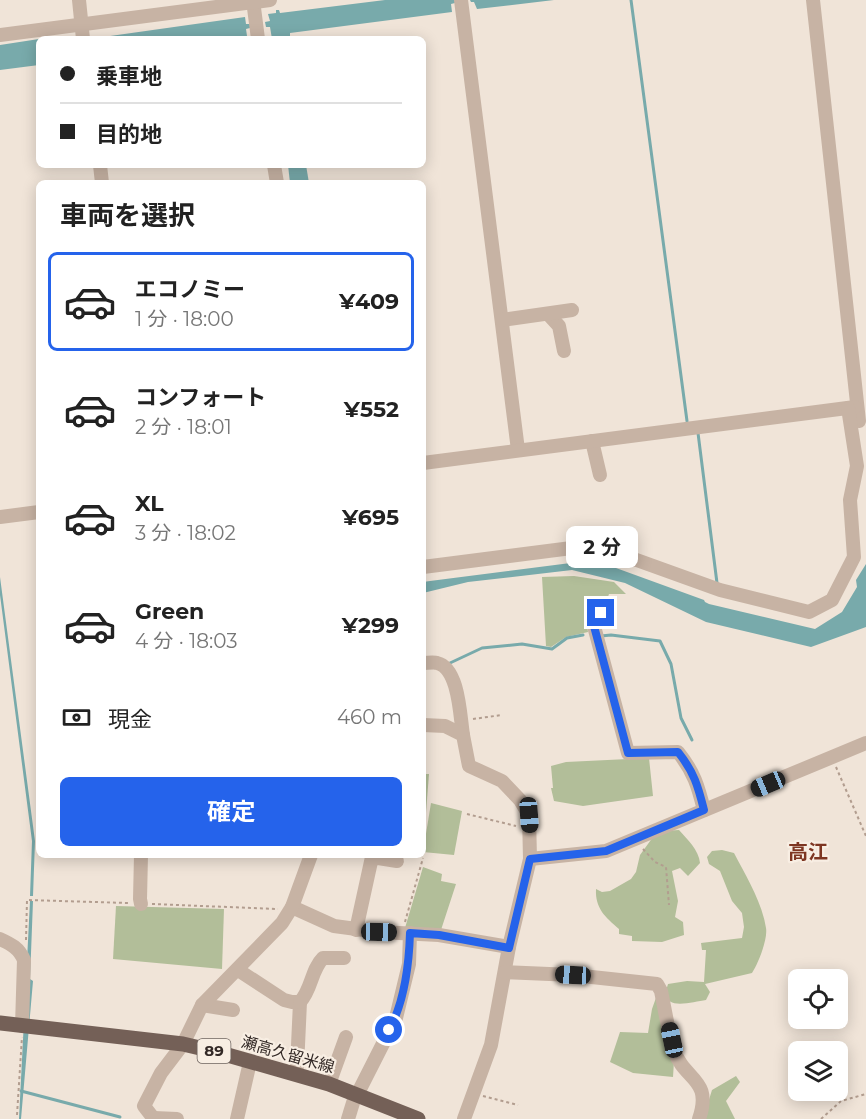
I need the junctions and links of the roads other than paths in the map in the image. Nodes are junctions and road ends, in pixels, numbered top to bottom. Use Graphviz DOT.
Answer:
graph roads {
  1 [pos="79,0"];
  2 [pos="270,0"];
  3 [pos="813,0"];
  4 [pos="253,1"];
  5 [pos="461,6"];
  6 [pos="83,32"];
  7 [pos="0,35"];
  8 [pos="258,36"];
  9 [pos="572,310"];
  10 [pos="548,314"];
  11 [pos="502,320"];
  12 [pos="564,351"];
  13 [pos="852,407"];
  14 [pos="592,441"];
  15 [pos="518,450"];
  16 [pos="864,453"];
  17 [pos="426,463"];
  18 [pos="600,475"];
  19 [pos="866,480"];
  20 [pos="36,512"];
  21 [pos="0,517"];
  22 [pos="426,567"];
  23 [pos="601,613"];
  24 [pos="426,663"];
  25 [pos="426,725"];
  26 [pos="463,735"];
  27 [pos="866,743"];
  28 [pos="704,810"];
  29 [pos="141,858"];
  30 [pos="310,858"];
  31 [pos="372,858"];
  32 [pos="378,858"];
  33 [pos="530,859"];
  34 [pos="397,861"];
  35 [pos="141,904"];
  36 [pos="292,907"];
  37 [pos="356,930"];
  38 [pos="406,932"];
  39 [pos="0,939"];
  40 [pos="509,948"];
  41 [pos="344,958"];
  42 [pos="238,970"];
  43 [pos="505,972"];
  44 [pos="300,1002"];
  45 [pos="202,1005"];
  46 [pos="233,1010"];
  47 [pos="0,1023"];
  48 [pos="22,1026"];
  49 [pos="346,1037"];
  50 [pos="183,1044"];
  51 [pos="250,1062"];
  52 [pos="297,1067"];
  53 [pos="329,1084"];
  54 [pos="358,1091"];
  55 [pos="154,1118"];
  56 [pos="177,1119"];
  57 [pos="237,1119"];
  58 [pos="348,1119"];
  59 [pos="418,1119"];
  60 [pos="464,1119"];
  61 [pos="699,1119"];
  1 -- 6 [label="street"];
  2 -- 4 [label="street"];
  3 -- 13 [label="street"];
  4 -- 6 [label="street"];
  4 -- 8 [label="street"];
  5 -- 11 [label="street"];
  6 -- 7 [label="street"];
  9 -- 10 [label="street"];
  10 -- 11 [label="street"];
  10 -- 12 [label="street"];
  11 -- 15 [label="street"];
  13 -- 14 [label="street"];
  13 -- 16 [label="street"];
  13 -- 22 [label="street"];
  14 -- 15 [label="street"];
  14 -- 18 [label="street"];
  15 -- 17 [label="street"];
  16 -- 19 [label="street"];
  20 -- 21 [label="street"];
  23 -- 28 [label="street"];
  24 -- 26 [label="street"];
  25 -- 26 [label="street"];
  26 -- 33 [label="street"];
  27 -- 28 [label="street"];
  28 -- 33 [label="street"];
  29 -- 35 [label="street"];
  30 -- 36 [label="street"];
  31 -- 37 [label="street"];
  32 -- 34 [label="street"];
  33 -- 40 [label="street"];
  36 -- 37 [label="street"];
  36 -- 42 [label="street"];
  37 -- 38 [label="street"];
  38 -- 40 [label="street"];
  38 -- 54 [label="street"];
  39 -- 48 [label="street"];
  40 -- 43 [label="street"];
  41 -- 44 [label="street"];
  42 -- 44 [label="street"];
  42 -- 45 [label="street"];
  43 -- 60 [label="street"];
  43 -- 61 [label="street"];
  44 -- 52 [label="street"];
  45 -- 46 [label="street"];
  45 -- 50 [label="street"];
  47 -- 48 [label="main road, 瀬高久留米線 / 89"];
  48 -- 50 [label="main road, 瀬高久留米線 / 89"];
  49 -- 53 [label="street"];
  50 -- 51 [label="main road, 瀬高久留米線 / 89"];
  50 -- 55 [label="street"];
  51 -- 53 [label="main road, 瀬高久留米線 / 89"];
  51 -- 57 [label="street"];
  53 -- 54 [label="main road, 瀬高久留米線 / 89"];
  54 -- 58 [label="street"];
  54 -- 59 [label="main road, 瀬高久留米線 / 89"];
  55 -- 56 [label="street"];
}
